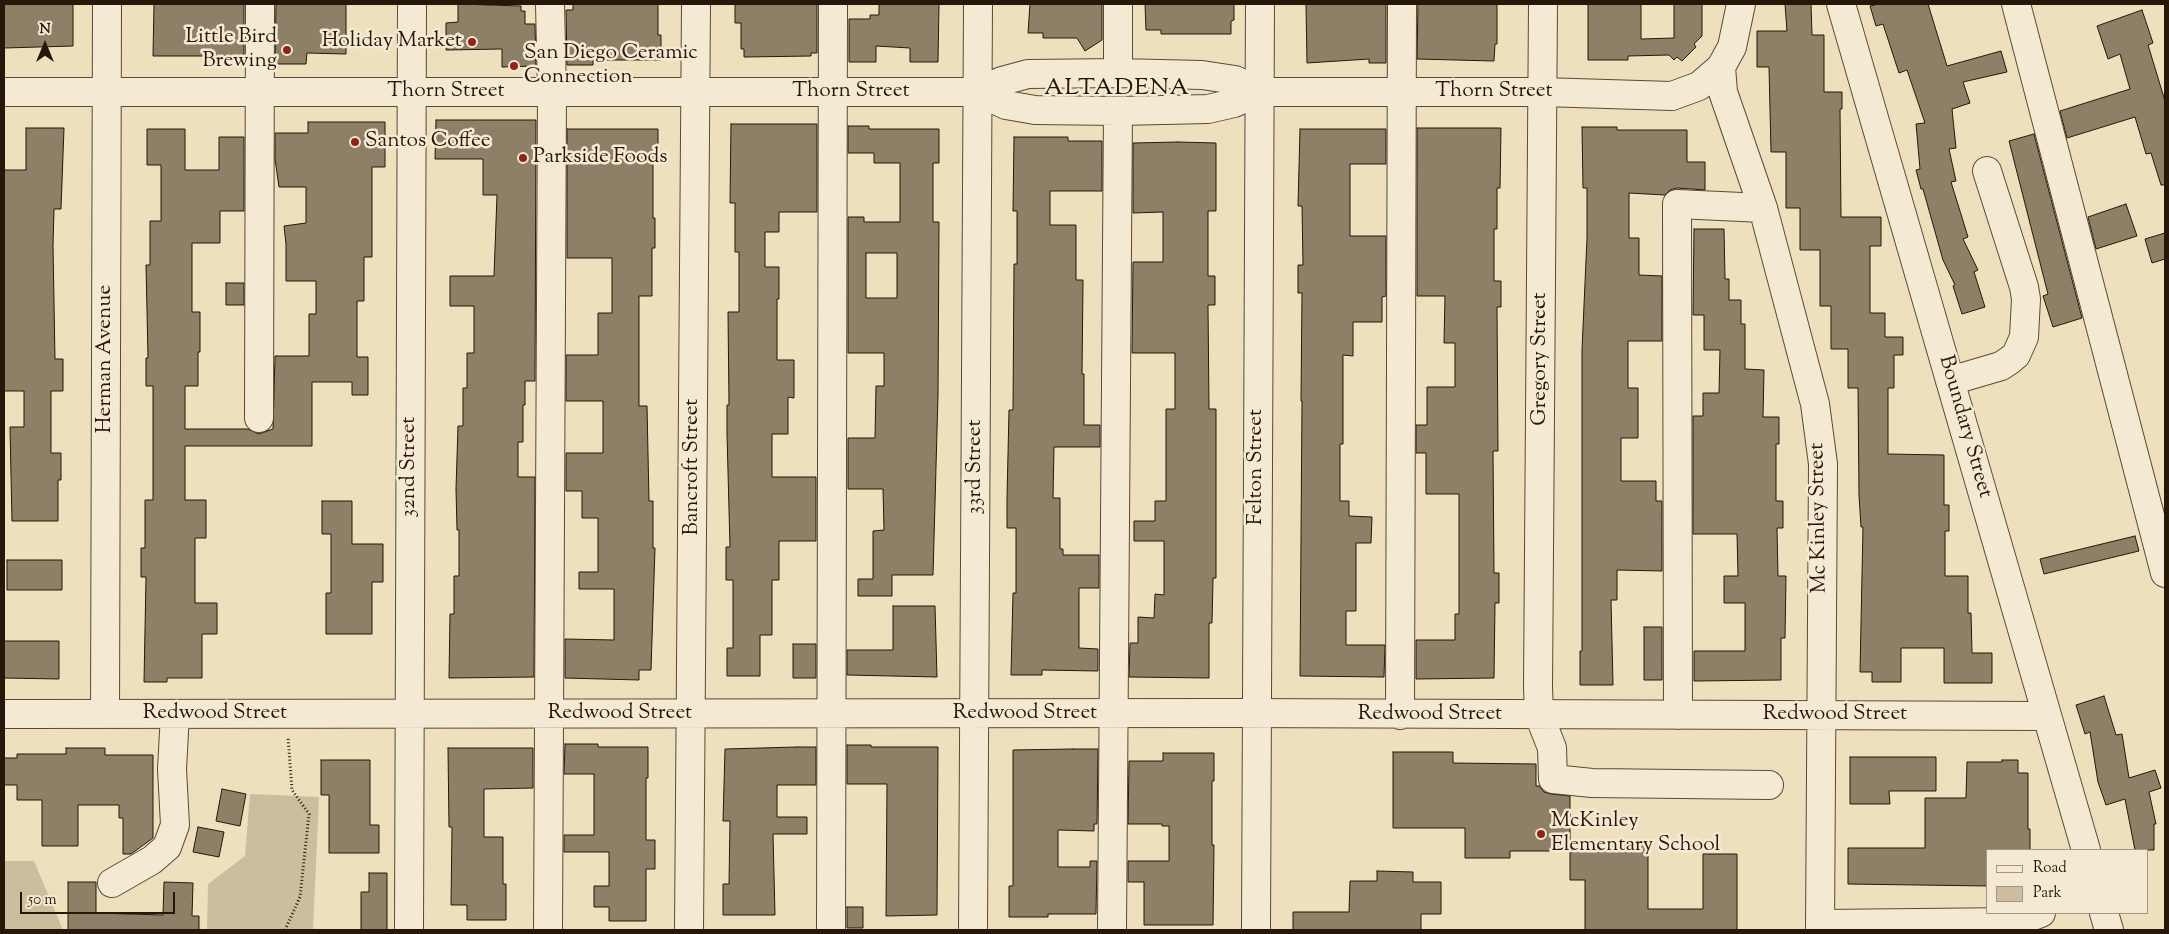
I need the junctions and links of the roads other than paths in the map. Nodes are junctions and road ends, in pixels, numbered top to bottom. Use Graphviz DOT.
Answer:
graph roads {
  1 [pos="107,4"];
  2 [pos="260,4"];
  3 [pos="412,4"];
  4 [pos="550,4"];
  5 [pos="696,4"];
  6 [pos="833,4"];
  7 [pos="978,4"];
  8 [pos="1118,4"];
  9 [pos="1260,4"];
  10 [pos="1402,4"];
  11 [pos="1543,4"];
  12 [pos="1741,4"];
  13 [pos="1841,4"];
  14 [pos="2016,4"];
  15 [pos="1721,67"];
  16 [pos="1118,73"];
  17 [pos="261,91"];
  18 [pos="4,92"];
  19 [pos="107,92"];
  20 [pos="412,92"];
  21 [pos="552,92"];
  22 [pos="695,92"];
  23 [pos="833,92"];
  24 [pos="978,92"];
  25 [pos="1258,92"];
  26 [pos="1403,92"];
  27 [pos="1542,92"];
  28 [pos="1118,111"];
  29 [pos="1987,171"];
  30 [pos="1763,208"];
  31 [pos="1950,381"];
  32 [pos="259,418"];
  33 [pos="2165,573"];
  34 [pos="1256,713"];
  35 [pos="4,714"];
  36 [pos="105,714"];
  37 [pos="175,714"];
  38 [pos="410,714"];
  39 [pos="550,714"];
  40 [pos="691,714"];
  41 [pos="831,714"];
  42 [pos="975,714"];
  43 [pos="1114,714"];
  44 [pos="1400,715"];
  45 [pos="1539,715"];
  46 [pos="1678,715"];
  47 [pos="1822,715"];
  48 [pos="2046,716"];
  49 [pos="1769,785"];
  50 [pos="2086,849"];
  51 [pos="112,883"];
  52 [pos="2037,914"];
  53 [pos="2104,914"];
  54 [pos="1820,927"];
  55 [pos="409,930"];
  56 [pos="548,930"];
  57 [pos="690,930"];
  58 [pos="831,930"];
  59 [pos="973,930"];
  60 [pos="1112,930"];
  61 [pos="1256,930"];
  62 [pos="2109,930"];
  1 -- 19 [label="street, Herman Avenue"];
  2 -- 17 [label="street"];
  3 -- 20 [label="street, 32nd Street"];
  4 -- 21 [label="street"];
  5 -- 22 [label="street, Bancroft Street"];
  6 -- 23 [label="street"];
  7 -- 24 [label="street, 33rd Street"];
  8 -- 16 [label="street"];
  9 -- 25 [label="street, Felton Street"];
  10 -- 26 [label="street"];
  11 -- 27 [label="street, Gregory Street"];
  12 -- 15 [label="street"];
  13 -- 31 [label="street, Boundary Street"];
  14 -- 33 [label="street"];
  15 -- 27 [label="street, Thorn Street"];
  15 -- 30 [label="street, Mc Kinley Street"];
  16 -- 24 [label="street, Thorn Street"];
  16 -- 25 [label="street, Thorn Street"];
  17 -- 19 [label="street, Thorn Street"];
  17 -- 20 [label="street, Thorn Street"];
  17 -- 32 [label="street"];
  18 -- 19 [label="street, Thorn Street"];
  19 -- 36 [label="street, Herman Avenue"];
  20 -- 21 [label="street, Thorn Street"];
  20 -- 38 [label="street, 32nd Street"];
  21 -- 22 [label="street, Thorn Street"];
  21 -- 39 [label="street"];
  22 -- 23 [label="street, Thorn Street"];
  22 -- 40 [label="street, Bancroft Street"];
  23 -- 24 [label="street, Thorn Street"];
  23 -- 41 [label="street"];
  24 -- 28 [label="street, Thorn Street"];
  24 -- 42 [label="street, 33rd Street"];
  25 -- 26 [label="street, Thorn Street"];
  25 -- 28 [label="street, Thorn Street"];
  25 -- 34 [label="street, Felton Street"];
  26 -- 27 [label="street, Thorn Street"];
  26 -- 44 [label="street"];
  27 -- 45 [label="street, Gregory Street"];
  28 -- 43 [label="street"];
  29 -- 31 [label="street"];
  30 -- 46 [label="street"];
  30 -- 47 [label="street, Mc Kinley Street"];
  31 -- 48 [label="street, Boundary Street"];
  34 -- 43 [label="street, Redwood Street"];
  34 -- 44 [label="street, Redwood Street"];
  34 -- 61 [label="street, Felton Street"];
  35 -- 36 [label="street, Redwood Street"];
  36 -- 37 [label="street, Redwood Street"];
  37 -- 38 [label="street, Redwood Street"];
  37 -- 51 [label="street"];
  38 -- 39 [label="street, Redwood Street"];
  38 -- 55 [label="street, 32nd Street"];
  39 -- 40 [label="street, Redwood Street"];
  39 -- 56 [label="street"];
  40 -- 41 [label="street, Redwood Street"];
  40 -- 57 [label="street, Bancroft Street"];
  41 -- 42 [label="street, Redwood Street"];
  41 -- 58 [label="street"];
  42 -- 43 [label="street, Redwood Street"];
  42 -- 59 [label="street, 33rd Street"];
  43 -- 60 [label="street"];
  44 -- 45 [label="street, Redwood Street"];
  45 -- 46 [label="street, Redwood Street"];
  45 -- 49 [label="street"];
  46 -- 47 [label="street, Redwood Street"];
  47 -- 48 [label="street, Redwood Street"];
  47 -- 54 [label="street, Mc Kinley Street"];
  48 -- 50 [label="street, Boundary Street"];
  52 -- 54 [label="street"];
  53 -- 62 [label="street"];
}
